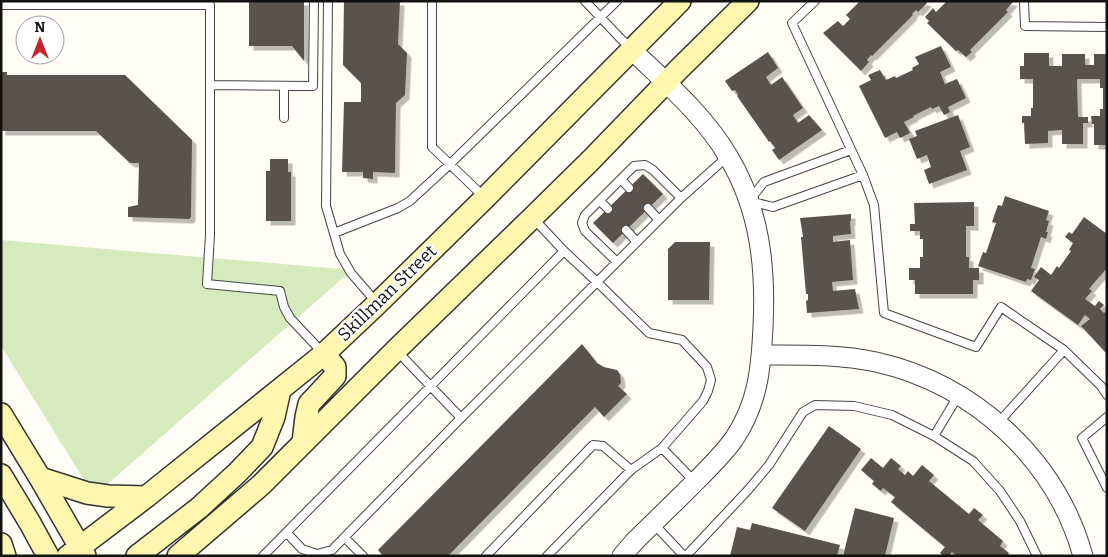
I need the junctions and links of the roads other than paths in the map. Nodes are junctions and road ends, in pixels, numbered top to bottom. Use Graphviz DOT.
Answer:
graph roads {
  1 [pos="314,1"];
  2 [pos="328,1"];
  3 [pos="432,1"];
  4 [pos="585,1"];
  5 [pos="617,1"];
  6 [pos="680,1"];
  7 [pos="748,1"];
  8 [pos="815,1"];
  9 [pos="1024,1"];
  10 [pos="1,5"];
  11 [pos="600,18"];
  12 [pos="1107,27"];
  13 [pos="632,50"];
  14 [pos="666,82"];
  15 [pos="210,85"];
  16 [pos="284,86"];
  17 [pos="284,118"];
  18 [pos="851,150"];
  19 [pos="728,156"];
  20 [pos="449,165"];
  21 [pos="863,175"];
  22 [pos="621,180"];
  23 [pos="629,188"];
  24 [pos="485,198"];
  25 [pos="681,198"];
  26 [pos="600,201"];
  27 [pos="749,201"];
  28 [pos="648,208"];
  29 [pos="608,209"];
  30 [pos="532,218"];
  31 [pos="659,220"];
  32 [pos="626,230"];
  33 [pos="334,233"];
  34 [pos="637,242"];
  35 [pos="564,251"];
  36 [pos="617,262"];
  37 [pos="597,282"];
  38 [pos="378,304"];
  39 [pos="396,350"];
  40 [pos="1064,350"];
  41 [pos="324,354"];
  42 [pos="762,355"];
  43 [pos="431,386"];
  44 [pos="280,390"];
  45 [pos="960,394"];
  46 [pos="1107,395"];
  47 [pos="1,414"];
  48 [pos="461,418"];
  49 [pos="1107,418"];
  50 [pos="998,422"];
  51 [pos="934,436"];
  52 [pos="304,442"];
  53 [pos="662,448"];
  54 [pos="631,470"];
  55 [pos="1,475"];
  56 [pos="40,478"];
  57 [pos="695,482"];
  58 [pos="1107,488"];
  59 [pos="146,497"];
  60 [pos="653,524"];
  61 [pos="287,533"];
  62 [pos="345,538"];
  63 [pos="1,544"];
  64 [pos="78,554"];
  65 [pos="5,556"];
  66 [pos="48,556"];
  67 [pos="137,556"];
  68 [pos="178,556"];
  69 [pos="264,556"];
  70 [pos="363,556"];
  71 [pos="486,556"];
  72 [pos="547,556"];
  73 [pos="622,556"];
  74 [pos="685,556"];
  75 [pos="1037,556"];
  76 [pos="1083,556"];
  1 -- 16 [label="lane"];
  2 -- 33 [label="lane"];
  3 -- 20 [label="lane"];
  4 -- 11 [label="lane"];
  5 -- 11 [label="lane"];
  6 -- 13 [label="main road, Skillman Street"];
  7 -- 14 [label="main road"];
  8 -- 18 [label="lane"];
  9 -- 12 [label="lane"];
  10 -- 15 [label="lane"];
  11 -- 13 [label="lane"];
  11 -- 20 [label="lane"];
  13 -- 14 [label="street"];
  13 -- 24 [label="main road, Skillman Street"];
  14 -- 19 [label="street"];
  14 -- 30 [label="main road"];
  15 -- 16 [label="lane"];
  15 -- 41 [label="lane"];
  16 -- 17 [label="lane"];
  18 -- 21 [label="lane"];
  18 -- 27 [label="lane"];
  19 -- 25 [label="lane"];
  19 -- 27 [label="street"];
  20 -- 24 [label="lane"];
  20 -- 33 [label="lane"];
  21 -- 27 [label="lane"];
  21 -- 40 [label="lane"];
  22 -- 23 [label="lane"];
  22 -- 25 [label="lane"];
  22 -- 26 [label="lane"];
  24 -- 38 [label="main road, Skillman Street"];
  25 -- 31 [label="lane"];
  26 -- 29 [label="lane"];
  26 -- 36 [label="lane"];
  27 -- 42 [label="street"];
  28 -- 31 [label="lane"];
  30 -- 35 [label="lane"];
  30 -- 39 [label="main road"];
  31 -- 34 [label="lane"];
  32 -- 34 [label="lane"];
  33 -- 38 [label="lane"];
  34 -- 36 [label="lane"];
  35 -- 37 [label="lane"];
  35 -- 43 [label="lane"];
  36 -- 37 [label="lane"];
  37 -- 48 [label="lane"];
  37 -- 53 [label="lane"];
  38 -- 41 [label="main road, Skillman Street"];
  39 -- 43 [label="lane"];
  39 -- 52 [label="main road"];
  40 -- 46 [label="lane"];
  40 -- 50 [label="lane"];
  41 -- 44 [label="main road, Skillman Street"];
  41 -- 52 [label="main road"];
  42 -- 45 [label="street"];
  42 -- 57 [label="street"];
  43 -- 48 [label="lane"];
  43 -- 61 [label="lane"];
  44 -- 59 [label="main road, Skillman Street"];
  44 -- 67 [label="main road"];
  45 -- 50 [label="street"];
  45 -- 51 [label="lane"];
  47 -- 56 [label="main road"];
  48 -- 62 [label="lane"];
  49 -- 58 [label="lane"];
  50 -- 76 [label="street"];
  51 -- 74 [label="lane"];
  51 -- 75 [label="lane"];
  52 -- 68 [label="main road"];
  53 -- 54 [label="lane"];
  53 -- 57 [label="lane"];
  54 -- 71 [label="lane"];
  54 -- 72 [label="lane"];
  55 -- 66 [label="main road"];
  56 -- 59 [label="main road"];
  56 -- 64 [label="main road"];
  57 -- 60 [label="street"];
  59 -- 64 [label="main road, Skillman Street"];
  60 -- 73 [label="street"];
  60 -- 74 [label="lane"];
  61 -- 62 [label="lane"];
  61 -- 69 [label="lane"];
  62 -- 70 [label="lane"];
  63 -- 65 [label="main road"];
}
